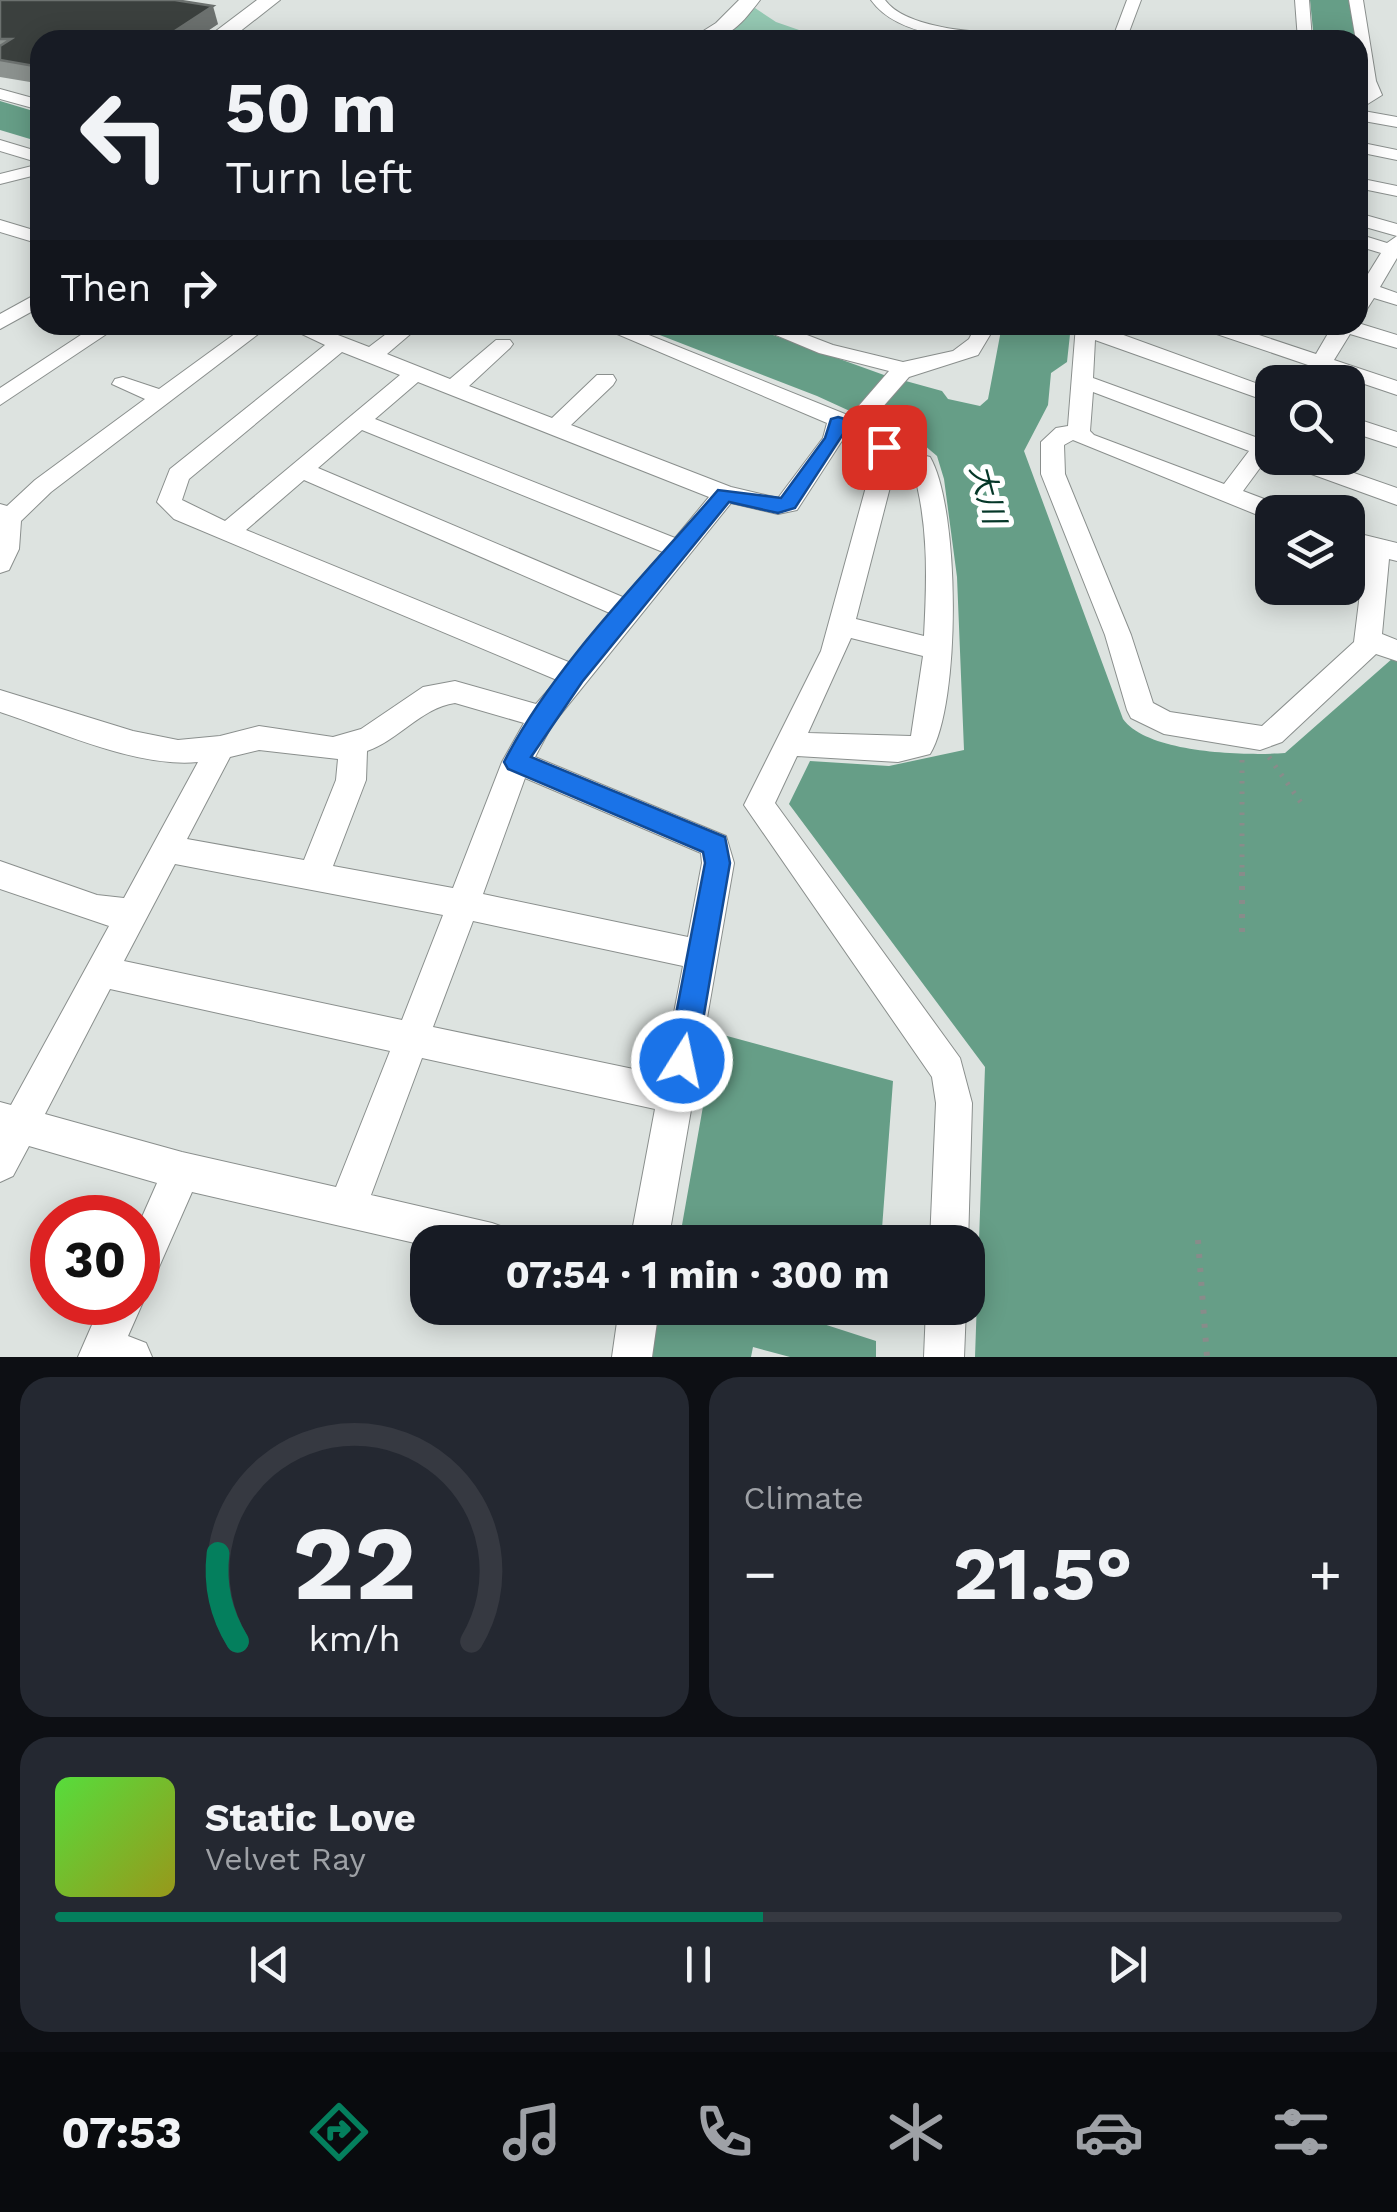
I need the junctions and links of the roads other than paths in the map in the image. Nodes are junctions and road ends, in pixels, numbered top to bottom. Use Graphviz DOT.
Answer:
graph roads {
  1 [pos="270,0"];
  2 [pos="750,0"];
  3 [pos="878,0"];
  4 [pos="1134,0"];
  5 [pos="1302,0"];
  6 [pos="1356,0"];
  7 [pos="922,25"];
  8 [pos="229,30"];
  9 [pos="720,30"];
  10 [pos="917,30"];
  11 [pos="950,30"];
  12 [pos="1123,30"];
  13 [pos="1304,30"];
  14 [pos="1360,30"];
  15 [pos="1368,88"];
  16 [pos="1397,93"];
  17 [pos="0,94"];
  18 [pos="30,103"];
  19 [pos="1368,116"];
  20 [pos="1397,122"];
  21 [pos="0,145"];
  22 [pos="1368,148"];
  23 [pos="30,155"];
  24 [pos="1397,155"];
  25 [pos="30,172"];
  26 [pos="0,179"];
  27 [pos="1368,184"];
  28 [pos="1397,191"];
  29 [pos="0,226"];
  30 [pos="1368,227"];
  31 [pos="30,235"];
  32 [pos="1368,242"];
  33 [pos="1395,247"];
  34 [pos="1368,285"];
  35 [pos="1368,296"];
  36 [pos="1397,299"];
  37 [pos="30,304"];
  38 [pos="0,323"];
  39 [pos="1368,333"];
  40 [pos="95,335"];
  41 [pos="247,335"];
  42 [pos="318,335"];
  43 [pos="398,335"];
  44 [pos="631,335"];
  45 [pos="789,335"];
  46 [pos="983,335"];
  47 [pos="1085,335"];
  48 [pos="1109,335"];
  49 [pos="1239,335"];
  50 [pos="1339,335"];
  51 [pos="1397,342"];
  52 [pos="340,344"];
  53 [pos="504,344"];
  54 [pos="371,356"];
  55 [pos="1322,363"];
  56 [pos="902,372"];
  57 [pos="416,373"];
  58 [pos="605,380"];
  59 [pos="1082,381"];
  60 [pos="123,384"];
  61 [pos="454,388"];
  62 [pos="1397,388"];
  63 [pos="1255,390"];
  64 [pos="0,398"];
  65 [pos="162,398"];
  66 [pos="359,421"];
  67 [pos="850,424"];
  68 [pos="555,428"];
  69 [pos="1365,428"];
  70 [pos="1079,433"];
  71 [pos="1255,439"];
  72 [pos="1397,440"];
  73 [pos="888,454"];
  74 [pos="1255,461"];
  75 [pos="301,470"];
  76 [pos="1335,475"];
  77 [pos="725,494"];
  78 [pos="1228,495"];
  79 [pos="1397,498"];
  80 [pos="1255,505"];
  81 [pos="5,516"];
  82 [pos="229,531"];
  83 [pos="679,548"];
  84 [pos="1388,550"];
  85 [pos="0,564"];
  86 [pos="628,610"];
  87 [pos="842,626"];
  88 [pos="1370,640"];
  89 [pos="924,646"];
  90 [pos="1397,650"];
  91 [pos="574,676"];
  92 [pos="0,701"];
  93 [pos="542,717"];
  94 [pos="354,743"];
  95 [pos="786,744"];
  96 [pos="220,748"];
  97 [pos="516,762"];
  98 [pos="167,849"];
  99 [pos="0,875"];
  100 [pos="313,876"];
  101 [pos="463,904"];
  102 [pos="133,914"];
  103 [pos="701,955"];
  104 [pos="102,972"];
  105 [pos="412,1038"];
  106 [pos="675,1096"];
  107 [pos="10,1123"];
  108 [pos="0,1164"];
  109 [pos="182,1170"];
  110 [pos="347,1209"];
  111 [pos="160,1220"];
  112 [pos="417,1225"];
  113 [pos="652,1225"];
  114 [pos="950,1225"];
  115 [pos="118,1325"];
  116 [pos="636,1325"];
  117 [pos="945,1325"];
  118 [pos="111,1354"];
  119 [pos="632,1357"];
  120 [pos="944,1357"];
  1 -- 8 [label="street"];
  2 -- 9 [label="street"];
  3 -- 7 [label="street"];
  4 -- 12 [label="street"];
  5 -- 13 [label="street"];
  6 -- 14 [label="street"];
  7 -- 10 [label="street"];
  7 -- 11 [label="street"];
  15 -- 16 [label="street"];
  17 -- 18 [label="street"];
  19 -- 20 [label="street"];
  21 -- 23 [label="street"];
  22 -- 24 [label="street"];
  25 -- 26 [label="street"];
  27 -- 28 [label="street"];
  29 -- 31 [label="street"];
  30 -- 33 [label="street"];
  32 -- 33 [label="street"];
  33 -- 34 [label="street"];
  35 -- 36 [label="street"];
  37 -- 38 [label="street"];
  39 -- 51 [label="street"];
  40 -- 64 [label="street"];
  41 -- 65 [label="street"];
  42 -- 52 [label="street"];
  43 -- 54 [label="street"];
  44 -- 67 [label="street"];
  45 -- 56 [label="street"];
  46 -- 56 [label="street"];
  47 -- 59 [label="street"];
  48 -- 63 [label="street"];
  49 -- 55 [label="street"];
  50 -- 55 [label="street"];
  52 -- 54 [label="street"];
  52 -- 82 [label="street"];
  53 -- 61 [label="street"];
  54 -- 57 [label="street"];
  55 -- 62 [label="street"];
  56 -- 67 [label="street"];
  57 -- 61 [label="street"];
  57 -- 66 [label="street"];
  58 -- 68 [label="street"];
  59 -- 70 [label="street"];
  59 -- 71 [label="street"];
  60 -- 65 [label="street"];
  61 -- 68 [label="street"];
  65 -- 81 [label="street"];
  66 -- 75 [label="street"];
  66 -- 83 [label="street"];
  67 -- 73 [label="street"];
  67 -- 77 [label="street"];
  68 -- 77 [label="street"];
  69 -- 72 [label="street"];
  70 -- 78 [label="street"];
  70 -- 88 [label="street"];
  73 -- 87 [label="street"];
  73 -- 95 [label="street"];
  74 -- 78 [label="street"];
  75 -- 82 [label="street"];
  75 -- 86 [label="street"];
  76 -- 79 [label="street"];
  77 -- 83 [label="street"];
  78 -- 80 [label="street"];
  81 -- 85 [label="street"];
  82 -- 91 [label="street"];
  83 -- 86 [label="street"];
  84 -- 88 [label="street"];
  86 -- 91 [label="street"];
  87 -- 89 [label="street"];
  87 -- 95 [label="street"];
  88 -- 90 [label="street"];
  91 -- 93 [label="street"];
  92 -- 96 [label="street"];
  93 -- 94 [label="street"];
  93 -- 97 [label="street"];
  94 -- 96 [label="street"];
  94 -- 100 [label="street"];
  95 -- 114 [label="street"];
  96 -- 98 [label="street"];
  97 -- 101 [label="street"];
  97 -- 103 [label="street"];
  98 -- 100 [label="street"];
  98 -- 102 [label="street"];
  99 -- 102 [label="street"];
  100 -- 101 [label="street"];
  101 -- 103 [label="street"];
  101 -- 105 [label="street"];
  102 -- 104 [label="street"];
  103 -- 106 [label="street"];
  104 -- 105 [label="street"];
  104 -- 107 [label="street"];
  105 -- 106 [label="street"];
  105 -- 110 [label="street"];
  106 -- 113 [label="street"];
  107 -- 108 [label="street"];
  107 -- 109 [label="street"];
  109 -- 110 [label="street"];
  109 -- 111 [label="street"];
  110 -- 112 [label="street"];
  115 -- 118 [label="street"];
  116 -- 119 [label="street"];
  117 -- 120 [label="street"];
}
